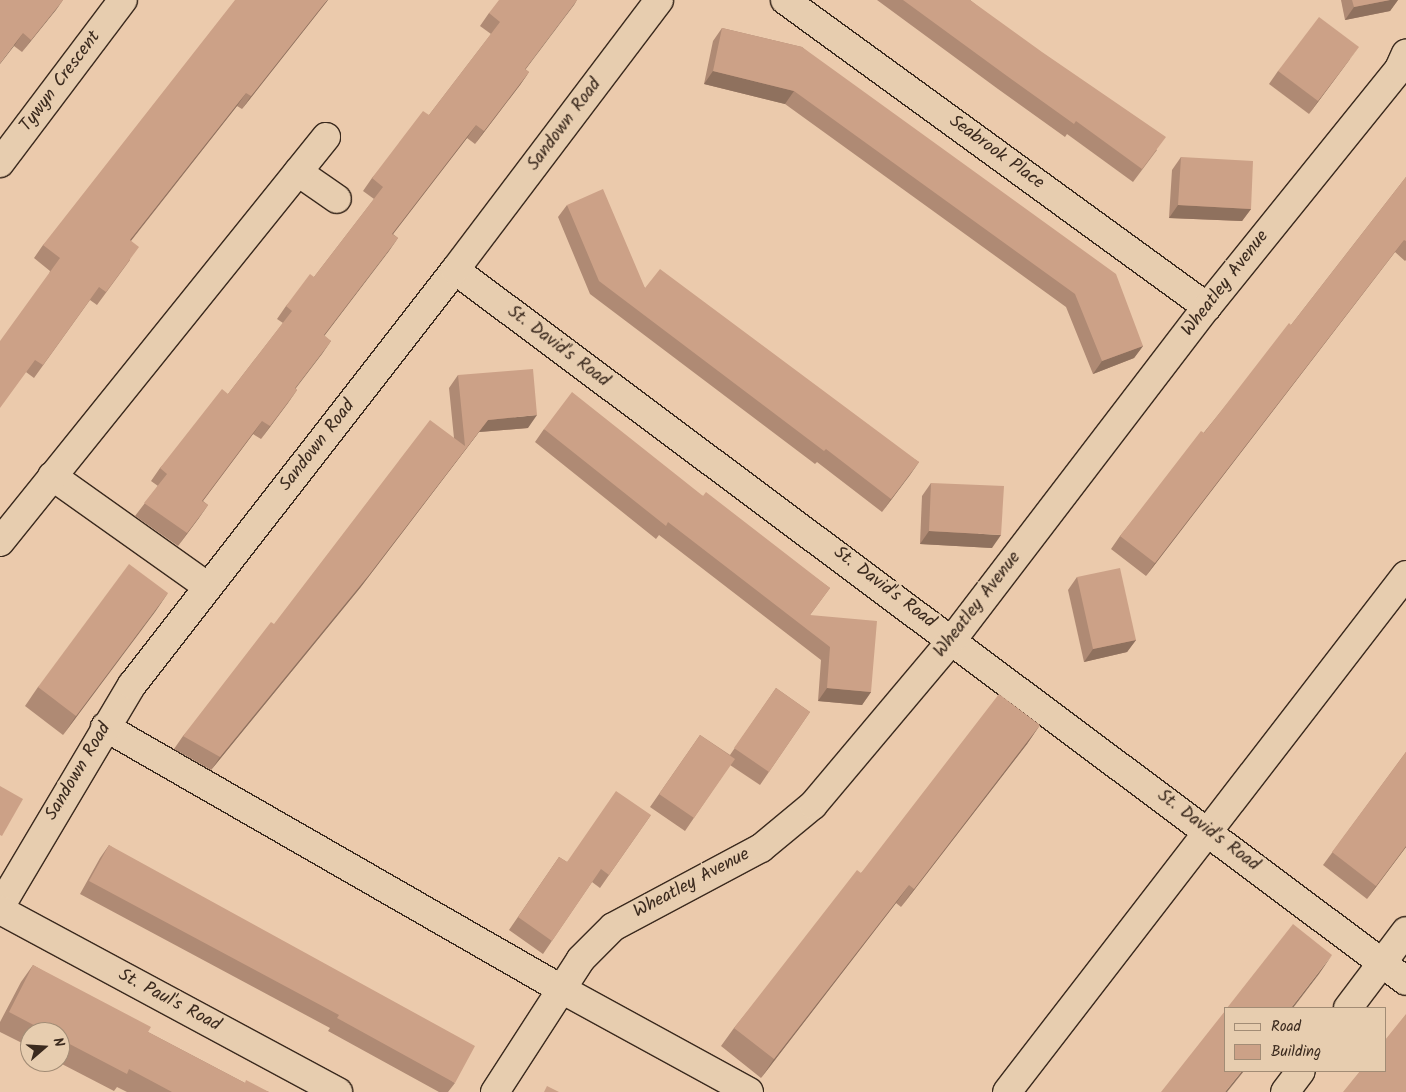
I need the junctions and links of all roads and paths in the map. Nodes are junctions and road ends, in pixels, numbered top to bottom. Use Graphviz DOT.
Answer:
graph roads {
  1 [pos="123,0"];
  2 [pos="659,0"];
  3 [pos="785,0"];
  4 [pos="1406,53"];
  5 [pos="326,137"];
  6 [pos="0,163"];
  7 [pos="298,172"];
  8 [pos="337,199"];
  9 [pos="455,270"];
  10 [pos="1207,307"];
  11 [pos="52,476"];
  12 [pos="0,542"];
  13 [pos="1406,575"];
  14 [pos="208,587"];
  15 [pos="952,640"];
  16 [pos="105,727"];
  17 [pos="1208,832"];
  18 [pos="0,908"];
  19 [pos="1406,931"];
  20 [pos="1382,963"];
  21 [pos="1406,981"];
  22 [pos="563,990"];
  23 [pos="1349,1007"];
  24 [pos="1300,1072"];
  25 [pos="338,1092"];
  26 [pos="495,1092"];
  27 [pos="749,1092"];
  28 [pos="1007,1092"];
  29 [pos="1284,1092"];
  1 -- 6 [label="street, Tywyn Crescent"];
  2 -- 9 [label="street, Sandown Road"];
  3 -- 10 [label="street, Seabrook Place"];
  4 -- 10 [label="street, Wheatley Avenue"];
  5 -- 7 [label="street"];
  7 -- 8 [label="street"];
  7 -- 11 [label="street"];
  9 -- 14 [label="street, Sandown Road"];
  9 -- 15 [label="street, St. David's Road"];
  10 -- 15 [label="street, Wheatley Avenue"];
  11 -- 12 [label="street"];
  11 -- 14 [label="street"];
  13 -- 17 [label="street"];
  14 -- 16 [label="street, Sandown Road"];
  15 -- 17 [label="street, St. David's Road"];
  15 -- 22 [label="street, Wheatley Avenue"];
  16 -- 18 [label="street, Sandown Road"];
  16 -- 22 [label="street"];
  17 -- 20 [label="street, St. David's Road"];
  17 -- 28 [label="street"];
  18 -- 25 [label="street, St. Paul's Road"];
  19 -- 20 [label="street"];
  20 -- 21 [label="street, St. David's Road"];
  20 -- 23 [label="street"];
  22 -- 26 [label="street, Wheatley Avenue"];
  22 -- 27 [label="street"];
  24 -- 29 [label="street"];
}
